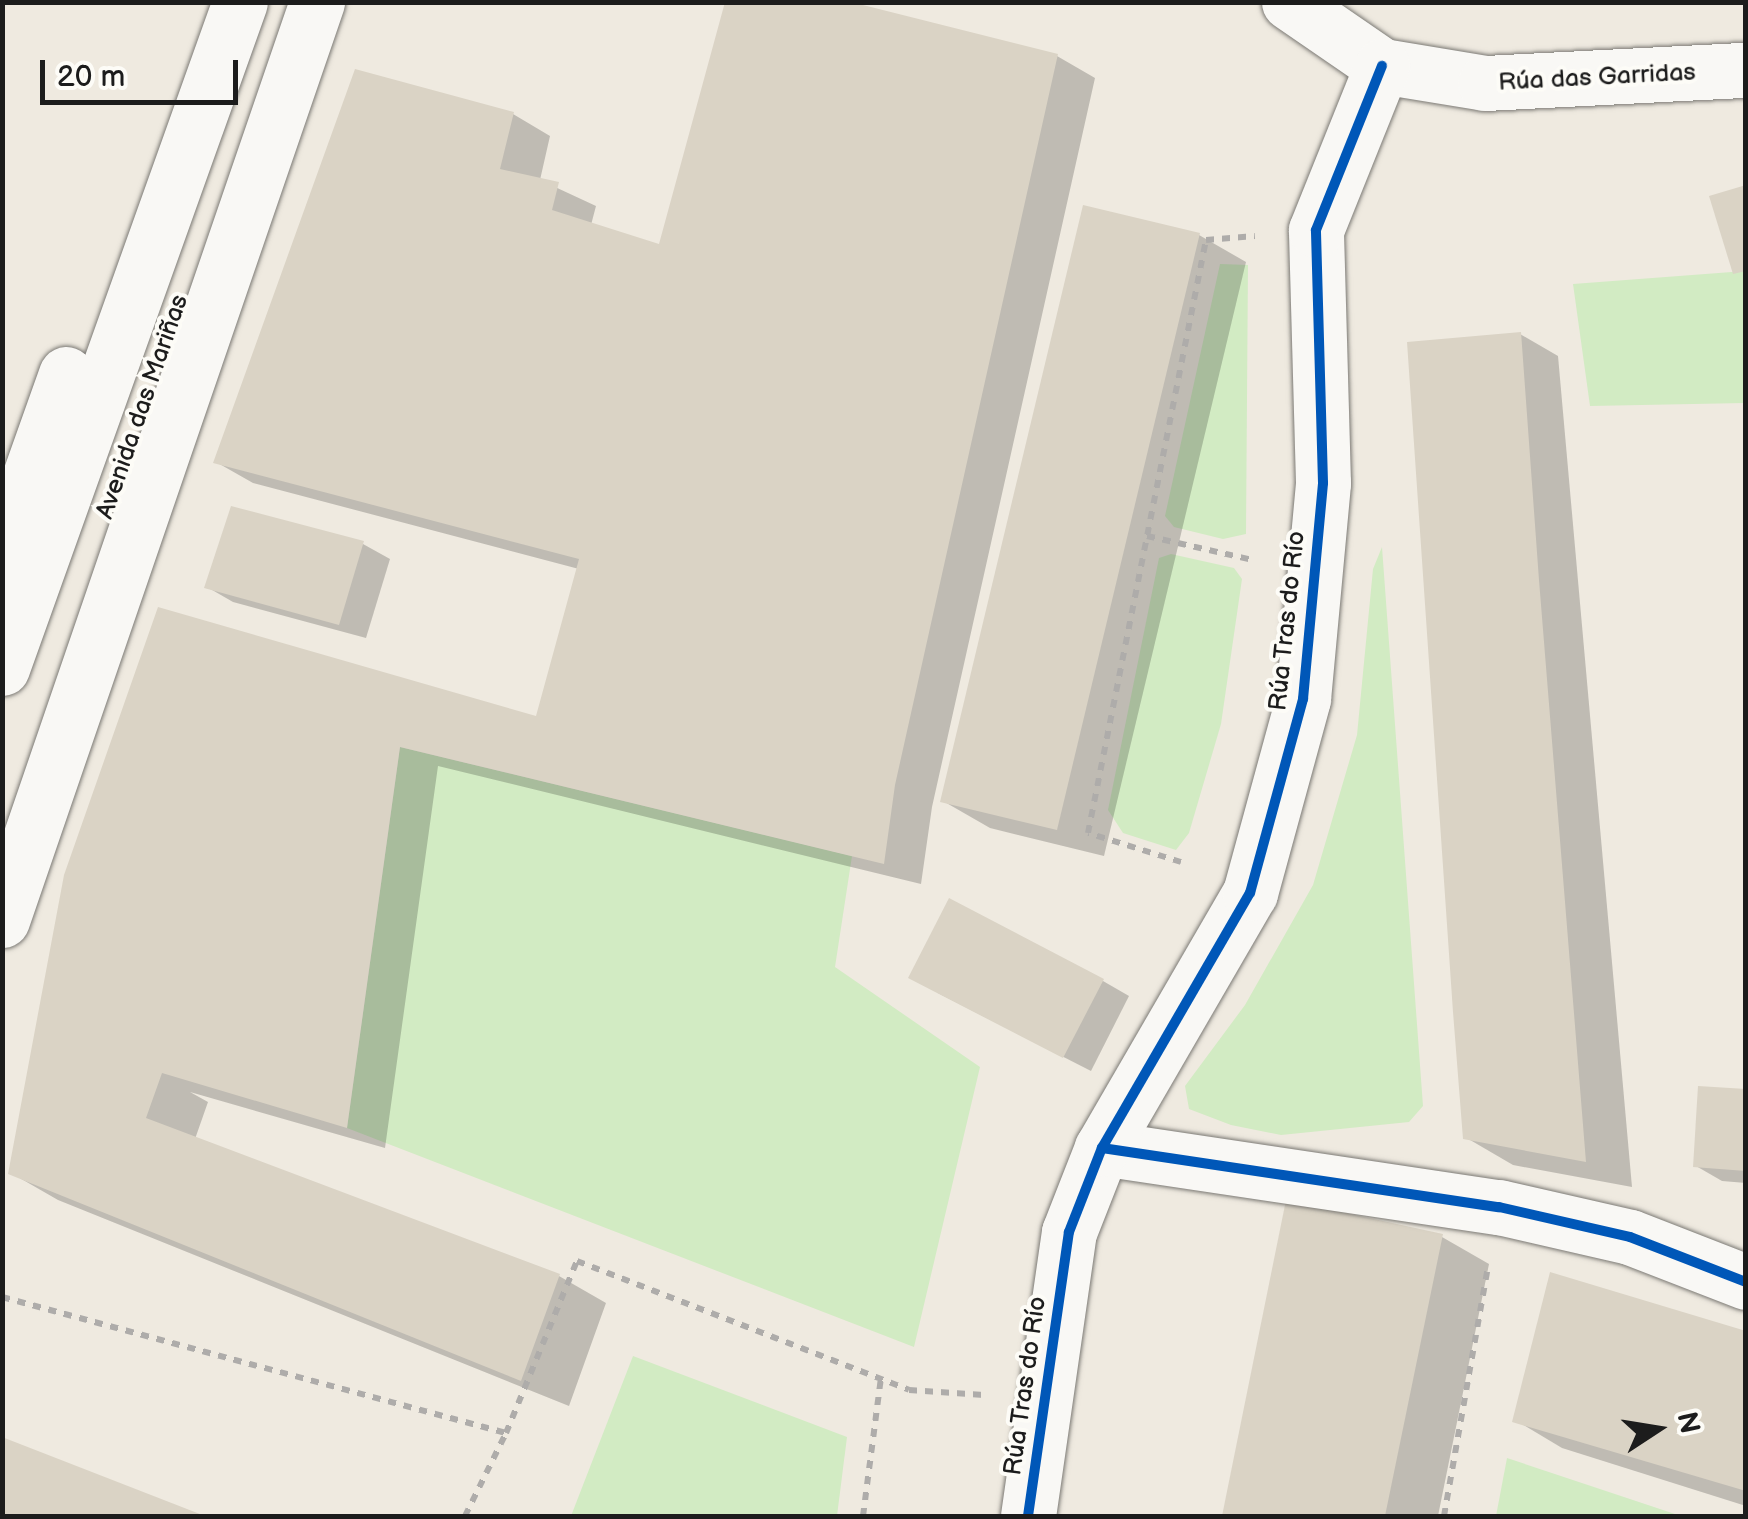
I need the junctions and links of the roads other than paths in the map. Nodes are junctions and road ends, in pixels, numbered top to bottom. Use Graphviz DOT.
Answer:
graph roads {
  1 [pos="209,2"];
  2 [pos="240,2"];
  3 [pos="292,2"];
  4 [pos="317,2"];
  5 [pos="1289,2"];
  6 [pos="1382,66"];
  7 [pos="1746,70"];
  8 [pos="2,554"];
  9 [pos="2,668"];
  10 [pos="2,814"];
  11 [pos="2,920"];
  12 [pos="1102,1148"];
  13 [pos="1746,1282"];
  14 [pos="1028,1516"];
  1 -- 8 [label="main road"];
  2 -- 9 [label="main road, Avenida das Mariñas"];
  3 -- 10 [label="main road, Avenida das Mariñas"];
  4 -- 11 [label="main road"];
  5 -- 6 [label="main road, Rúa das Garridas"];
  6 -- 7 [label="main road, Rúa das Garridas"];
  6 -- 12 [label="main road, Rúa Tras do Río"];
  12 -- 13 [label="main road"];
  12 -- 14 [label="main road, Rúa Tras do Río"];
}
